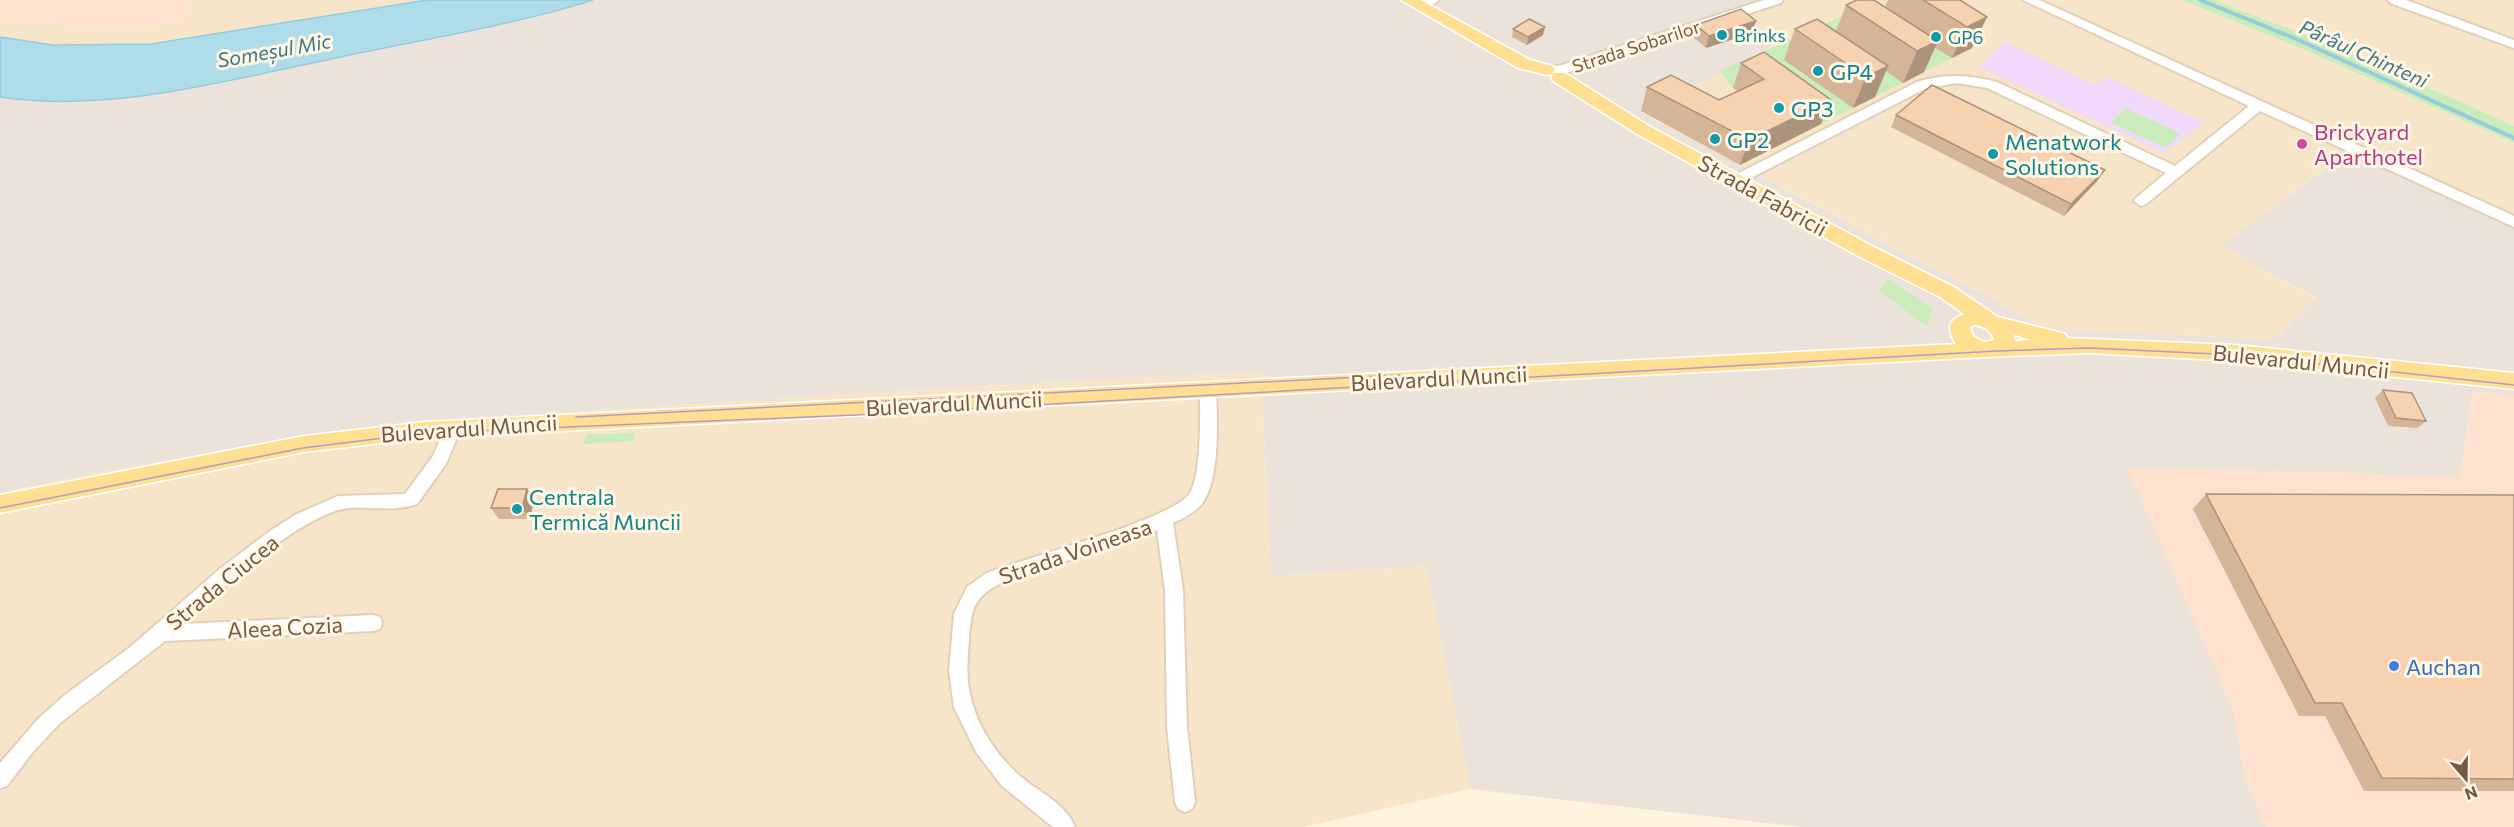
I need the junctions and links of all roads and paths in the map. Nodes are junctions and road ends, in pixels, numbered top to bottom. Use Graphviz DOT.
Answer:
graph roads {
  1 [pos="2029,0"];
  2 [pos="2394,0"];
  3 [pos="1770,1"];
  4 [pos="1421,2"];
  5 [pos="2514,45"];
  6 [pos="1552,75"];
  7 [pos="2257,106"];
  8 [pos="2176,172"];
  9 [pos="1736,180"];
  10 [pos="2141,201"];
  11 [pos="2514,222"];
  12 [pos="1918,279"];
  13 [pos="1991,322"];
  14 [pos="1960,326"];
  15 [pos="2088,345"];
  16 [pos="1990,350"];
  17 [pos="1914,353"];
  18 [pos="2514,381"];
  19 [pos="1208,388"];
  20 [pos="453,428"];
  21 [pos="0,504"];
  22 [pos="1164,520"];
  23 [pos="373,623"];
  24 [pos="161,633"];
  25 [pos="0,779"];
  26 [pos="1185,802"];
  27 [pos="1065,827"];
  1 -- 7 [label="street"];
  2 -- 5 [label="street"];
  3 -- 6 [label="street, Strada Sobarilor"];
  4 -- 6 [label="main road, Strada Fabricii"];
  6 -- 9 [label="main road, Strada Fabricii"];
  7 -- 8 [label="street"];
  7 -- 11 [label="street"];
  8 -- 9 [label="street"];
  8 -- 10 [label="street"];
  9 -- 12 [label="main road, Strada Fabricii"];
  12 -- 13 [label="main road, Strada Fabricii"];
  12 -- 14 [label="main road, Strada Fabricii"];
  13 -- 14 [label="main road"];
  13 -- 15 [label="main road, Bulevardul Muncii"];
  13 -- 16 [label="main road"];
  14 -- 16 [label="main road, Strada Fabricii"];
  14 -- 17 [label="main road, Bulevardul Muncii"];
  15 -- 16 [label="main road, Bulevardul Muncii"];
  15 -- 18 [label="main road, Bulevardul Muncii"];
  16 -- 17 [label="main road, Bulevardul Muncii"];
  17 -- 19 [label="main road, Bulevardul Muncii"];
  19 -- 20 [label="main road, Bulevardul Muncii"];
  19 -- 22 [label="street, Strada Voineasa"];
  20 -- 21 [label="main road, Bulevardul Muncii"];
  20 -- 24 [label="street, Strada Ciucea"];
  22 -- 26 [label="street"];
  22 -- 27 [label="street, Strada Voineasa"];
  23 -- 24 [label="street, Aleea Cozia"];
  24 -- 25 [label="street, Strada Ciucea"];
}
